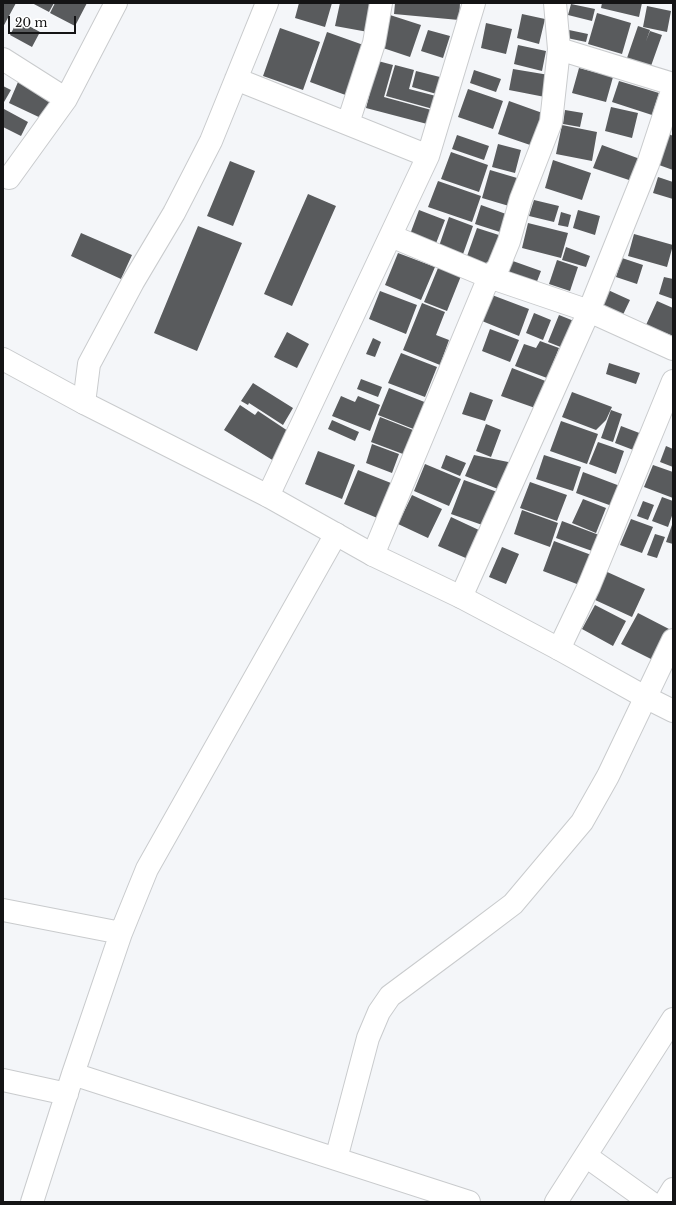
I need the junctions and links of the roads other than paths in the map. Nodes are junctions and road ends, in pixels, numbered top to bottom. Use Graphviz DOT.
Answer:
graph roads {
  1 [pos="116,3"];
  2 [pos="267,3"];
  3 [pos="381,3"];
  4 [pos="474,3"];
  5 [pos="555,3"];
  6 [pos="559,49"];
  7 [pos="3,59"];
  8 [pos="236,79"];
  9 [pos="673,84"];
  10 [pos="673,88"];
  11 [pos="66,99"];
  12 [pos="348,123"];
  13 [pos="428,156"];
  14 [pos="5,179"];
  15 [pos="391,236"];
  16 [pos="489,277"];
  17 [pos="589,311"];
  18 [pos="673,349"];
  19 [pos="3,359"];
  20 [pos="673,381"];
  21 [pos="84,403"];
  22 [pos="268,496"];
  23 [pos="336,534"];
  24 [pos="373,555"];
  25 [pos="461,596"];
  26 [pos="673,640"];
  27 [pos="559,649"];
  28 [pos="645,697"];
  29 [pos="673,711"];
  30 [pos="3,910"];
  31 [pos="121,933"];
  32 [pos="673,1019"];
  33 [pos="3,1080"];
  34 [pos="70,1084"];
  35 [pos="586,1156"];
  36 [pos="336,1159"];
  37 [pos="673,1189"];
  38 [pos="32,1202"];
  39 [pos="469,1202"];
  40 [pos="556,1202"];
  41 [pos="650,1202"];
  42 [pos="665,1202"];
  1 -- 11 [label="street"];
  2 -- 8 [label="street"];
  3 -- 12 [label="street"];
  4 -- 13 [label="street"];
  5 -- 6 [label="street"];
  6 -- 9 [label="street"];
  6 -- 16 [label="street"];
  7 -- 11 [label="street"];
  8 -- 12 [label="street"];
  8 -- 21 [label="street"];
  10 -- 17 [label="street"];
  11 -- 14 [label="street"];
  12 -- 13 [label="street"];
  13 -- 15 [label="street"];
  15 -- 16 [label="street"];
  15 -- 22 [label="street"];
  16 -- 17 [label="street"];
  16 -- 24 [label="street"];
  17 -- 18 [label="street"];
  17 -- 25 [label="street"];
  19 -- 21 [label="street"];
  20 -- 27 [label="street"];
  21 -- 22 [label="street"];
  22 -- 23 [label="street"];
  23 -- 24 [label="street"];
  23 -- 31 [label="street"];
  24 -- 25 [label="street"];
  25 -- 27 [label="street"];
  26 -- 28 [label="street"];
  27 -- 28 [label="street"];
  28 -- 29 [label="street"];
  28 -- 36 [label="street"];
  30 -- 31 [label="street"];
  31 -- 34 [label="street"];
  32 -- 35 [label="street"];
  33 -- 34 [label="street"];
  34 -- 36 [label="street"];
  34 -- 38 [label="street"];
  35 -- 40 [label="street"];
  35 -- 41 [label="street"];
  36 -- 39 [label="street"];
  37 -- 42 [label="street"];
}
